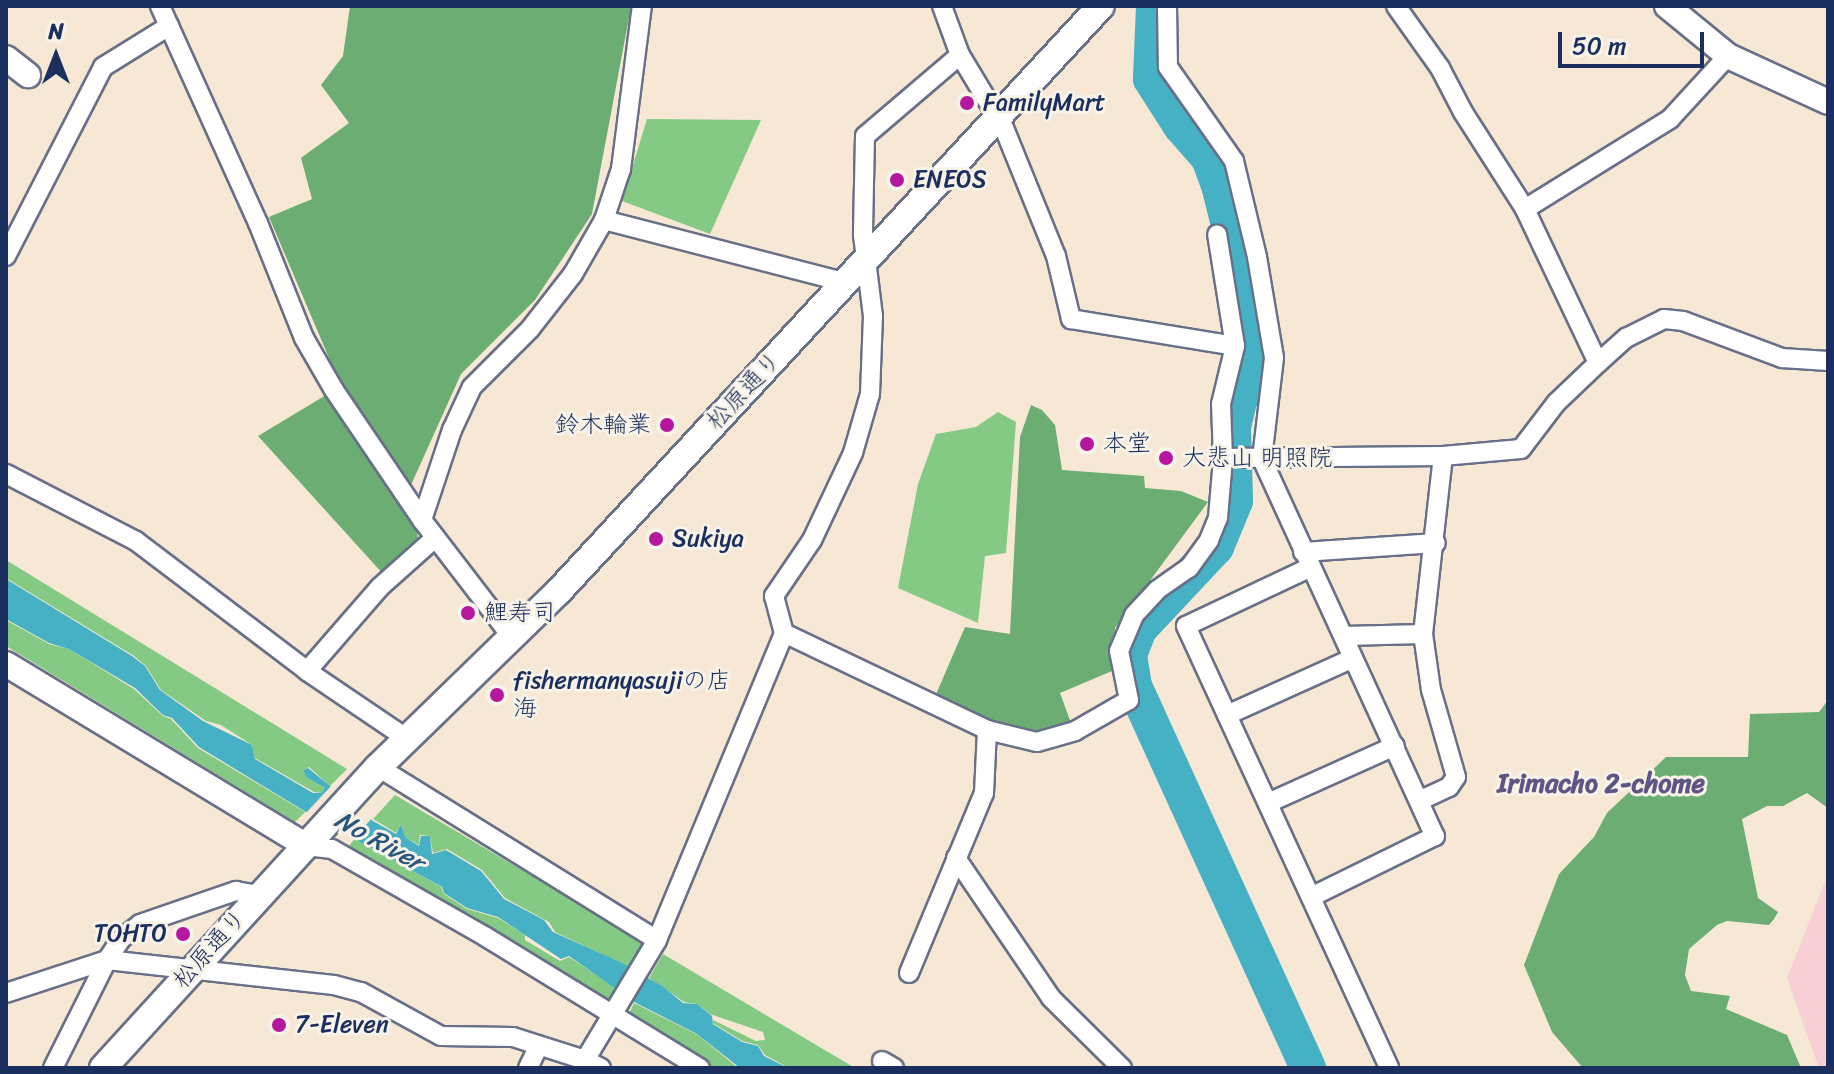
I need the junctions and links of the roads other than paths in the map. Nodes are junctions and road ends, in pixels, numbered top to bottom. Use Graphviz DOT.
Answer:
graph roads {
  1 [pos="160,6"];
  2 [pos="642,6"];
  3 [pos="942,6"];
  4 [pos="1101,6"];
  5 [pos="1167,6"];
  6 [pos="1396,6"];
  7 [pos="1667,6"];
  8 [pos="169,26"];
  9 [pos="960,55"];
  10 [pos="1728,56"];
  11 [pos="6,58"];
  12 [pos="28,75"];
  13 [pos="1828,102"];
  14 [pos="998,115"];
  15 [pos="1525,209"];
  16 [pos="604,220"];
  17 [pos="1217,234"];
  18 [pos="6,256"];
  19 [pos="866,258"];
  20 [pos="844,282"];
  21 [pos="1235,346"];
  22 [pos="1828,361"];
  23 [pos="1598,363"];
  24 [pos="1443,456"];
  25 [pos="1240,458"];
  26 [pos="6,474"];
  27 [pos="422,520"];
  28 [pos="435,538"];
  29 [pos="1436,543"];
  30 [pos="1307,560"];
  31 [pos="784,633"];
  32 [pos="1423,634"];
  33 [pos="511,636"];
  34 [pos="1344,636"];
  35 [pos="1353,658"];
  36 [pos="6,664"];
  37 [pos="307,671"];
  38 [pos="1227,715"];
  39 [pos="987,730"];
  40 [pos="406,738"];
  41 [pos="1395,746"];
  42 [pos="374,771"];
  43 [pos="1421,800"];
  44 [pos="1268,803"];
  45 [pos="313,840"];
  46 [pos="956,858"];
  47 [pos="259,895"];
  48 [pos="1311,897"];
  49 [pos="656,942"];
  50 [pos="107,960"];
  51 [pos="191,969"];
  52 [pos="909,973"];
  53 [pos="6,993"];
  54 [pos="613,1012"];
  55 [pos="539,1045"];
  56 [pos="593,1064"];
  57 [pos="53,1068"];
  58 [pos="103,1068"];
  59 [pos="528,1068"];
  60 [pos="700,1068"];
  61 [pos="1122,1068"];
  62 [pos="1389,1068"];
  1 -- 8 [label="street"];
  2 -- 16 [label="street"];
  3 -- 9 [label="street"];
  4 -- 14 [label="main road, 松原通り"];
  5 -- 25 [label="street"];
  6 -- 15 [label="street"];
  7 -- 10 [label="street"];
  8 -- 18 [label="street"];
  8 -- 27 [label="street"];
  9 -- 14 [label="street"];
  9 -- 19 [label="street"];
  10 -- 13 [label="street"];
  10 -- 15 [label="street"];
  11 -- 12 [label="street"];
  14 -- 19 [label="main road, 松原通り"];
  14 -- 21 [label="street"];
  15 -- 23 [label="street"];
  16 -- 20 [label="street"];
  16 -- 27 [label="street"];
  17 -- 21 [label="street"];
  19 -- 20 [label="main road, 松原通り"];
  19 -- 31 [label="street"];
  20 -- 33 [label="main road, 松原通り"];
  21 -- 25 [label="street"];
  22 -- 23 [label="street"];
  23 -- 24 [label="street"];
  24 -- 25 [label="street"];
  24 -- 29 [label="street"];
  25 -- 30 [label="street"];
  25 -- 39 [label="street"];
  26 -- 37 [label="street"];
  27 -- 28 [label="street"];
  28 -- 33 [label="street"];
  28 -- 37 [label="street"];
  29 -- 30 [label="street"];
  29 -- 32 [label="street"];
  30 -- 34 [label="street"];
  30 -- 38 [label="street"];
  31 -- 39 [label="street"];
  31 -- 49 [label="street"];
  32 -- 34 [label="street"];
  32 -- 43 [label="street"];
  33 -- 40 [label="main road, 松原通り"];
  34 -- 35 [label="street"];
  35 -- 38 [label="street"];
  35 -- 41 [label="street"];
  36 -- 45 [label="street"];
  37 -- 40 [label="street"];
  38 -- 44 [label="street"];
  39 -- 46 [label="street"];
  40 -- 42 [label="main road, 松原通り"];
  41 -- 43 [label="street"];
  41 -- 44 [label="street"];
  42 -- 45 [label="main road, 松原通り"];
  42 -- 49 [label="street"];
  43 -- 48 [label="street"];
  44 -- 48 [label="street"];
  45 -- 47 [label="main road, 松原通り"];
  45 -- 54 [label="street"];
  46 -- 52 [label="street"];
  46 -- 61 [label="street"];
  47 -- 50 [label="street"];
  47 -- 51 [label="main road, 松原通り"];
  48 -- 62 [label="street"];
  49 -- 54 [label="street"];
  50 -- 51 [label="street"];
  50 -- 53 [label="street"];
  50 -- 57 [label="street"];
  51 -- 55 [label="street"];
  51 -- 58 [label="main road, 松原通り"];
  54 -- 56 [label="street"];
  54 -- 60 [label="street"];
  55 -- 56 [label="street"];
  55 -- 59 [label="street"];
}
